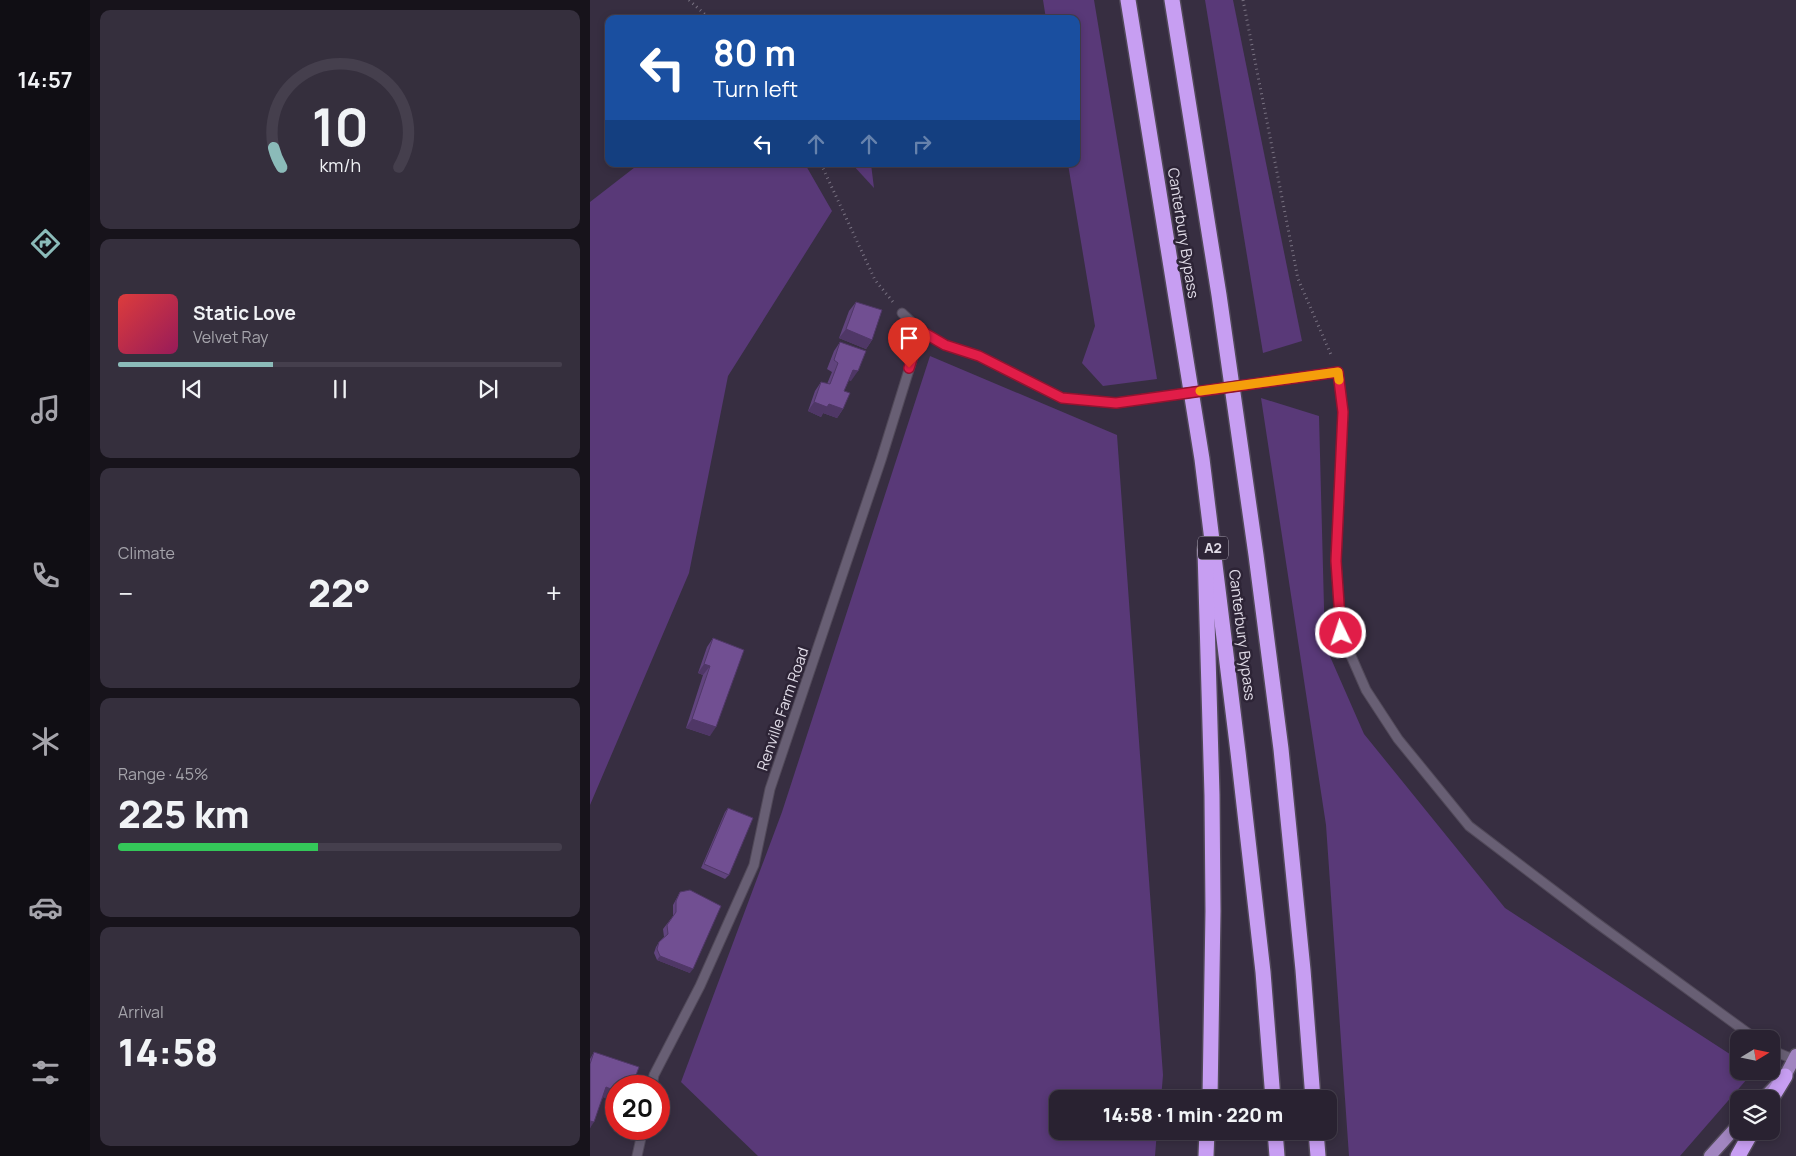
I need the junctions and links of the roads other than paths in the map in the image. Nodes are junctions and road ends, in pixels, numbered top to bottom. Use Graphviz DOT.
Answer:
graph roads {
  1 [pos="1128,0"];
  2 [pos="1172,0"];
  3 [pos="902,313"];
  4 [pos="921,331"];
  5 [pos="1202,459"];
  6 [pos="1744,1030"];
  7 [pos="1780,1053"];
  8 [pos="1794,1057"];
  9 [pos="654,1075"];
  10 [pos="1785,1076"];
  11 [pos="1210,1090"];
  12 [pos="1272,1090"];
  13 [pos="1312,1090"];
  14 [pos="1772,1090"];
  15 [pos="1776,1090"];
  16 [pos="1730,1134"];
  17 [pos="641,1140"];
  18 [pos="1207,1140"];
  19 [pos="1276,1140"];
  20 [pos="1317,1140"];
  21 [pos="1747,1140"];
  22 [pos="637,1156"];
  23 [pos="1206,1156"];
  24 [pos="1277,1156"];
  25 [pos="1318,1156"];
  26 [pos="1710,1156"];
  27 [pos="1738,1156"];
  1 -- 5 [label="highway, Canterbury Bypass / A2"];
  2 -- 13 [label="highway, Canterbury Bypass"];
  3 -- 4 [label="lane"];
  4 -- 6 [label="lane, bridge"];
  4 -- 9 [label="lane, Renville Farm Road"];
  5 -- 11 [label="highway, A2"];
  5 -- 12 [label="highway, Canterbury Bypass / A2"];
  7 -- 8 [label="lane"];
  8 -- 10 [label="main road"];
  10 -- 14 [label="main road"];
  10 -- 15 [label="highway"];
  16 -- 26 [label="main road"];
  17 -- 22 [label="lane"];
  18 -- 23 [label="highway"];
  19 -- 24 [label="highway"];
  20 -- 25 [label="highway"];
  21 -- 27 [label="highway"];
}
